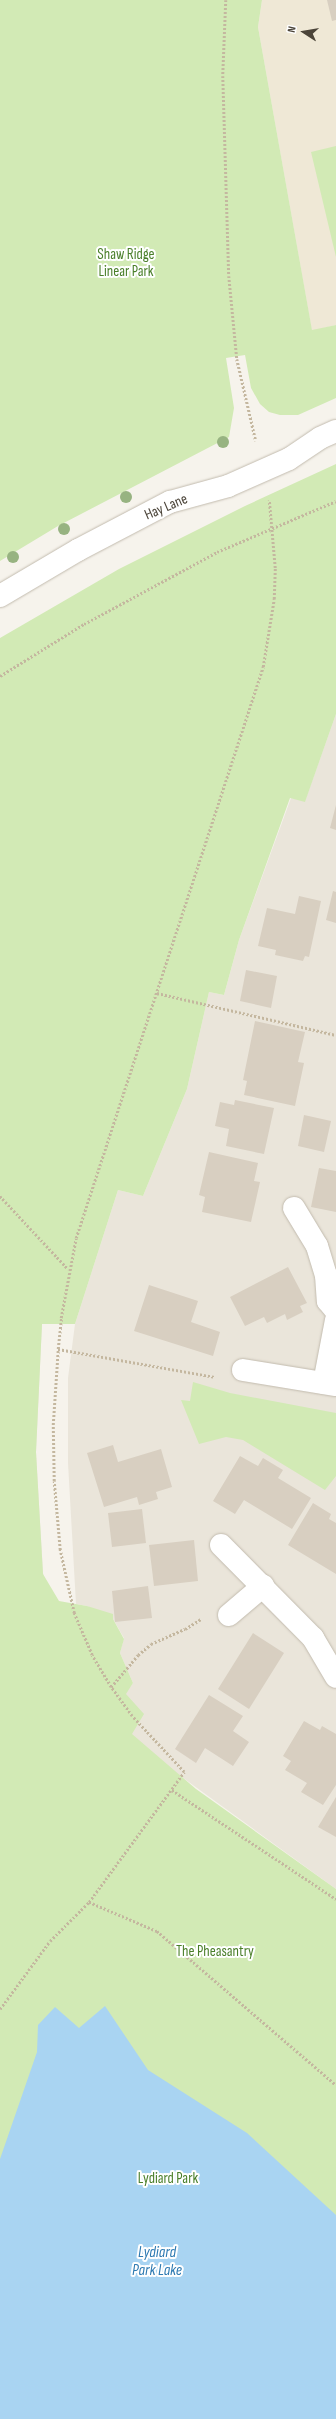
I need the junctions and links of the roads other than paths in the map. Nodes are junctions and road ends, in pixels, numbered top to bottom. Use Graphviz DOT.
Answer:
graph roads {
  1 [pos="336,431"];
  2 [pos="0,596"];
  3 [pos="294,1208"];
  4 [pos="336,1311"];
  5 [pos="336,1320"];
  6 [pos="243,1370"];
  7 [pos="330,1384"];
  8 [pos="221,1545"];
  9 [pos="263,1586"];
  10 [pos="229,1614"];
  11 [pos="336,1677"];
  1 -- 2 [label="street, Hay Lane"];
  3 -- 4 [label="street"];
  5 -- 7 [label="street"];
  6 -- 7 [label="street"];
  8 -- 9 [label="street"];
  9 -- 10 [label="street"];
  9 -- 11 [label="street"];
}
